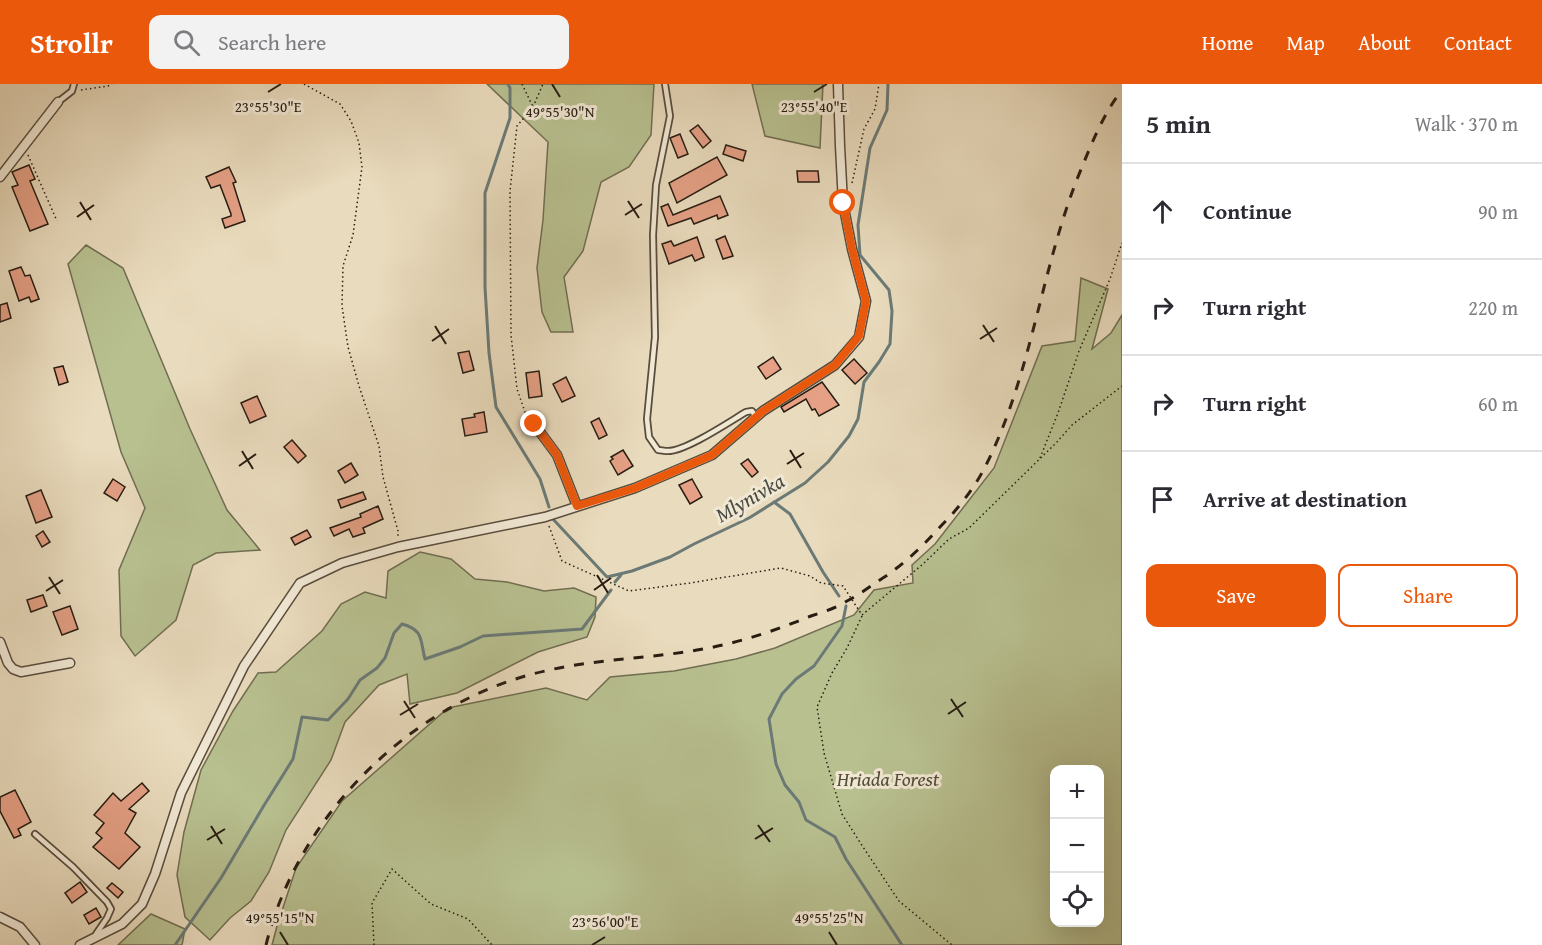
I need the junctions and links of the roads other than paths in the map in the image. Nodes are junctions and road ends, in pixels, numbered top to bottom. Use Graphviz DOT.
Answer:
graph roads {
  1 [pos="74,84"];
  2 [pos="664,84"];
  3 [pos="838,84"];
  4 [pos="58,102"];
  5 [pos="0,177"];
  6 [pos="756,417"];
  7 [pos="534,424"];
  8 [pos="577,506"];
  9 [pos="0,642"];
  10 [pos="70,663"];
  11 [pos="35,834"];
  12 [pos="0,916"];
  13 [pos="93,939"];
  14 [pos="35,945"];
  15 [pos="80,945"];
  1 -- 4 [label="lane"];
  2 -- 6 [label="lane"];
  3 -- 6 [label="street"];
  4 -- 5 [label="street"];
  6 -- 8 [label="street"];
  7 -- 8 [label="street"];
  8 -- 13 [label="street"];
  9 -- 10 [label="street"];
  11 -- 13 [label="lane"];
  12 -- 14 [label="street"];
  13 -- 15 [label="street"];
}
